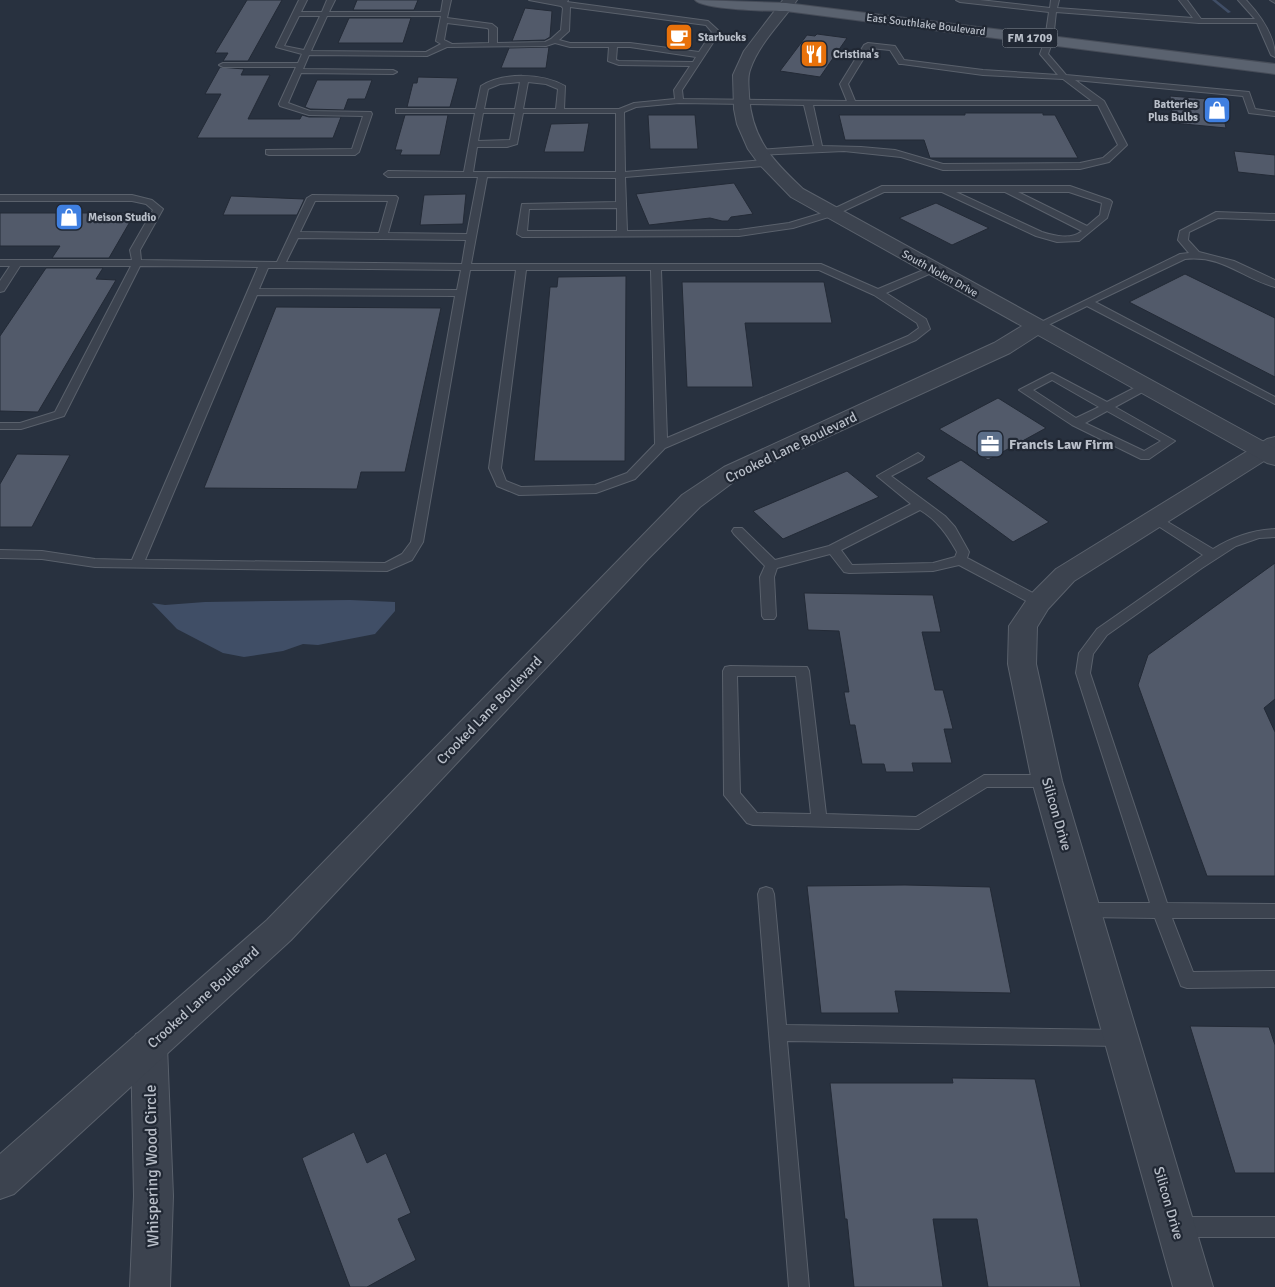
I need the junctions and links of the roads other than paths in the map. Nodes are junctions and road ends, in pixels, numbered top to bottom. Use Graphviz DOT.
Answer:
graph roads {
  1 [pos="303,0"];
  2 [pos="331,0"];
  3 [pos="447,0"];
  4 [pos="533,0"];
  5 [pos="572,0"];
  6 [pos="702,0"];
  7 [pos="760,0"];
  8 [pos="965,0"];
  9 [pos="1055,0"];
  10 [pos="1183,0"];
  11 [pos="1242,0"];
  12 [pos="564,2"];
  13 [pos="788,3"];
  14 [pos="1054,10"];
  15 [pos="296,14"];
  16 [pos="325,14"];
  17 [pos="444,17"];
  18 [pos="1199,21"];
  19 [pos="1259,21"];
  20 [pos="1049,40"];
  21 [pos="554,41"];
  22 [pos="493,44"];
  23 [pos="445,45"];
  24 [pos="613,45"];
  25 [pos="307,54"];
  26 [pos="701,55"];
  27 [pos="1275,55"];
  28 [pos="695,64"];
  29 [pos="223,65"];
  30 [pos="300,68"];
  31 [pos="1275,69"];
  32 [pos="393,72"];
  33 [pos="1064,77"];
  34 [pos="524,80"];
  35 [pos="679,101"];
  36 [pos="808,103"];
  37 [pos="852,103"];
  38 [pos="1101,103"];
  39 [pos="742,104"];
  40 [pos="399,111"];
  41 [pos="479,111"];
  42 [pos="520,111"];
  43 [pos="560,111"];
  44 [pos="620,111"];
  45 [pos="1275,114"];
  46 [pos="473,144"];
  47 [pos="818,147"];
  48 [pos="269,152"];
  49 [pos="762,158"];
  50 [pos="388,174"];
  51 [pos="468,174"];
  52 [pos="483,174"];
  53 [pos="619,175"];
  54 [pos="944,189"];
  55 [pos="1005,189"];
  56 [pos="0,198"];
  57 [pos="621,206"];
  58 [pos="832,213"];
  59 [pos="1275,217"];
  60 [pos="1088,230"];
  61 [pos="622,233"];
  62 [pos="294,235"];
  63 [pos="383,236"];
  64 [pos="471,237"];
  65 [pos="1195,254"];
  66 [pos="0,263"];
  67 [pos="17,263"];
  68 [pos="137,263"];
  69 [pos="264,265"];
  70 [pos="280,265"];
  71 [pos="466,267"];
  72 [pos="521,267"];
  73 [pos="656,268"];
  74 [pos="933,269"];
  75 [pos="1275,284"];
  76 [pos="0,289"];
  77 [pos="253,292"];
  78 [pos="461,293"];
  79 [pos="878,293"];
  80 [pos="1087,302"];
  81 [pos="1036,327"];
  82 [pos="1144,386"];
  83 [pos="1275,401"];
  84 [pos="1106,406"];
  85 [pos="1076,423"];
  86 [pos="0,426"];
  87 [pos="661,445"];
  88 [pos="1271,452"];
  89 [pos="918,457"];
  90 [pos="920,505"];
  91 [pos="1156,519"];
  92 [pos="738,531"];
  93 [pos="1275,533"];
  94 [pos="833,549"];
  95 [pos="0,554"];
  96 [pos="1212,555"];
  97 [pos="960,560"];
  98 [pos="137,564"];
  99 [pos="772,565"];
  100 [pos="1039,602"];
  101 [pos="769,616"];
  102 [pos="1047,781"];
  103 [pos="819,820"];
  104 [pos="766,894"];
  105 [pos="1084,910"];
  106 [pos="1161,911"];
  107 [pos="1275,911"];
  108 [pos="1275,979"];
  109 [pos="778,1033"];
  110 [pos="1121,1038"];
  111 [pos="149,1046"];
  112 [pos="0,1180"];
  113 [pos="1175,1227"];
  114 [pos="1275,1227"];
  115 [pos="150,1287"];
  116 [pos="799,1287"];
  117 [pos="1193,1287"];
  1 -- 15 [label="lane"];
  2 -- 16 [label="lane"];
  3 -- 17 [label="lane"];
  4 -- 12 [label="lane"];
  5 -- 12 [label="lane"];
  6 -- 13 [label="main road, East Southlake Boulevard / FM 1709"];
  7 -- 13 [label="main road, East Southlake Boulevard / FM 1709"];
  8 -- 14 [label="lane"];
  9 -- 14 [label="lane"];
  10 -- 18 [label="lane"];
  11 -- 19 [label="lane"];
  12 -- 21 [label="lane"];
  12 -- 26 [label="lane"];
  13 -- 20 [label="main road, East Southlake Boulevard / FM 1709"];
  13 -- 39 [label="street, South Nolen Drive"];
  14 -- 18 [label="lane"];
  14 -- 20 [label="lane"];
  15 -- 16 [label="lane"];
  15 -- 25 [label="lane"];
  16 -- 17 [label="lane"];
  16 -- 25 [label="lane"];
  17 -- 22 [label="lane"];
  17 -- 23 [label="lane"];
  18 -- 19 [label="lane"];
  19 -- 27 [label="lane"];
  20 -- 31 [label="main road, East Southlake Boulevard / FM 1709"];
  20 -- 33 [label="lane"];
  21 -- 22 [label="lane"];
  21 -- 24 [label="lane"];
  22 -- 23 [label="lane"];
  23 -- 25 [label="lane"];
  24 -- 26 [label="lane"];
  24 -- 28 [label="lane"];
  25 -- 30 [label="lane"];
  26 -- 28 [label="lane"];
  28 -- 35 [label="lane"];
  29 -- 30 [label="lane"];
  30 -- 32 [label="lane"];
  30 -- 48 [label="lane"];
  33 -- 37 [label="lane"];
  33 -- 38 [label="lane"];
  33 -- 45 [label="lane"];
  34 -- 41 [label="lane"];
  34 -- 42 [label="lane"];
  34 -- 43 [label="lane"];
  35 -- 39 [label="lane"];
  35 -- 44 [label="lane"];
  36 -- 37 [label="lane"];
  36 -- 39 [label="lane"];
  36 -- 47 [label="lane"];
  37 -- 38 [label="lane"];
  38 -- 47 [label="lane"];
  39 -- 49 [label="street, South Nolen Drive"];
  40 -- 41 [label="lane"];
  41 -- 42 [label="lane"];
  41 -- 46 [label="lane"];
  42 -- 43 [label="lane"];
  42 -- 46 [label="lane"];
  43 -- 44 [label="lane"];
  44 -- 53 [label="lane"];
  46 -- 51 [label="lane"];
  47 -- 49 [label="lane"];
  49 -- 53 [label="lane"];
  49 -- 58 [label="street, South Nolen Drive"];
  50 -- 51 [label="lane"];
  51 -- 52 [label="lane"];
  52 -- 53 [label="lane"];
  52 -- 64 [label="lane"];
  53 -- 57 [label="lane"];
  54 -- 55 [label="lane"];
  54 -- 58 [label="lane"];
  54 -- 60 [label="lane"];
  55 -- 60 [label="lane"];
  55 -- 60 [label="lane"];
  56 -- 68 [label="lane"];
  57 -- 61 [label="lane"];
  57 -- 61 [label="lane"];
  58 -- 61 [label="lane"];
  58 -- 74 [label="street, South Nolen Drive"];
  59 -- 65 [label="lane"];
  62 -- 63 [label="lane"];
  62 -- 63 [label="lane"];
  62 -- 70 [label="lane"];
  63 -- 64 [label="lane"];
  64 -- 71 [label="lane"];
  65 -- 75 [label="lane"];
  65 -- 80 [label="lane"];
  66 -- 67 [label="lane"];
  67 -- 68 [label="lane"];
  67 -- 76 [label="lane"];
  68 -- 69 [label="lane"];
  68 -- 86 [label="lane"];
  69 -- 70 [label="lane"];
  69 -- 77 [label="lane"];
  70 -- 71 [label="lane"];
  71 -- 72 [label="lane"];
  71 -- 78 [label="lane"];
  72 -- 73 [label="lane"];
  72 -- 87 [label="lane"];
  73 -- 79 [label="lane"];
  73 -- 87 [label="lane"];
  74 -- 79 [label="lane"];
  74 -- 81 [label="street, South Nolen Drive"];
  77 -- 78 [label="lane"];
  77 -- 98 [label="lane"];
  78 -- 98 [label="lane"];
  79 -- 87 [label="lane"];
  80 -- 81 [label="lane"];
  80 -- 83 [label="lane"];
  81 -- 82 [label="street, South Nolen Drive"];
  81 -- 111 [label="street, Crooked Lane Boulevard"];
  82 -- 84 [label="lane"];
  82 -- 88 [label="street, South Nolen Drive"];
  84 -- 85 [label="lane"];
  84 -- 85 [label="lane"];
  84 -- 85 [label="lane"];
  88 -- 91 [label="street, Silicon Drive"];
  89 -- 90 [label="lane"];
  90 -- 94 [label="lane"];
  90 -- 97 [label="lane"];
  91 -- 96 [label="lane"];
  91 -- 100 [label="street, Silicon Drive"];
  92 -- 99 [label="lane"];
  93 -- 96 [label="lane"];
  94 -- 97 [label="lane"];
  94 -- 99 [label="lane"];
  95 -- 98 [label="lane"];
  96 -- 106 [label="lane"];
  97 -- 100 [label="lane"];
  99 -- 101 [label="lane"];
  100 -- 102 [label="street, Silicon Drive"];
  102 -- 103 [label="lane"];
  102 -- 105 [label="street, Silicon Drive"];
  103 -- 103 [label="lane"];
  104 -- 109 [label="lane"];
  105 -- 106 [label="lane"];
  105 -- 110 [label="street, Silicon Drive"];
  106 -- 107 [label="lane"];
  106 -- 108 [label="lane"];
  109 -- 110 [label="lane"];
  109 -- 116 [label="lane"];
  110 -- 113 [label="street, Silicon Drive"];
  111 -- 112 [label="street, Crooked Lane Boulevard"];
  111 -- 115 [label="street, Whispering Wood Circle"];
  113 -- 114 [label="lane"];
  113 -- 117 [label="street, Silicon Drive"];
}
